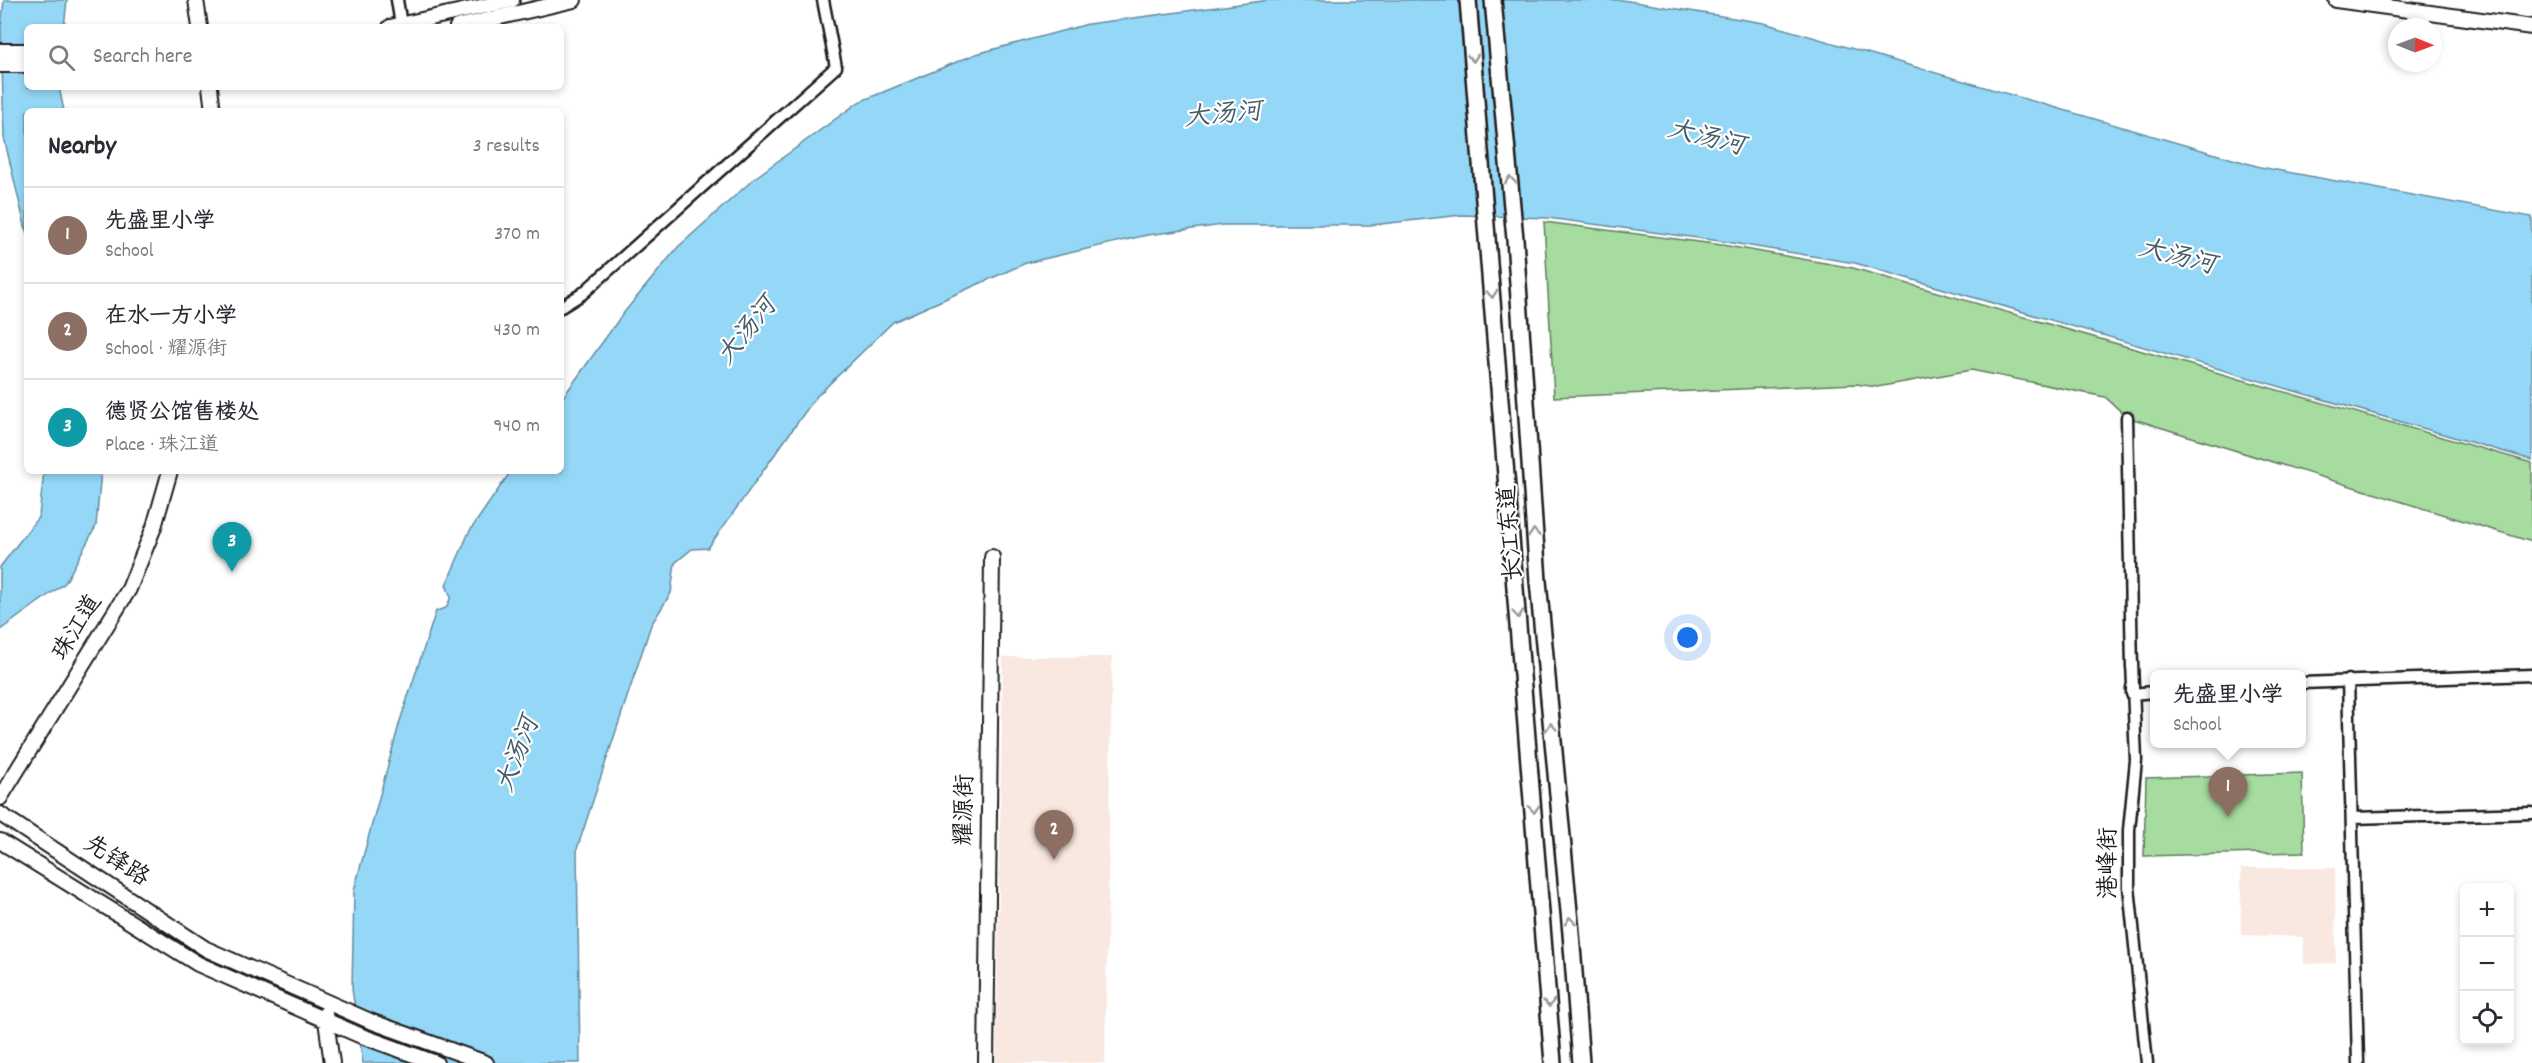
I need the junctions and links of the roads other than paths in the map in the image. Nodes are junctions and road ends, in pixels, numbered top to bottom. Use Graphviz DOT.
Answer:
graph roads {
  1 [pos="196,0"];
  2 [pos="397,0"];
  3 [pos="512,0"];
  4 [pos="574,0"];
  5 [pos="823,0"];
  6 [pos="1468,0"];
  7 [pos="1493,0"];
  8 [pos="2336,0"];
  9 [pos="200,24"];
  10 [pos="395,24"];
  11 [pos="404,24"];
  12 [pos="470,24"];
  13 [pos="2532,27"];
  14 [pos="0,51"];
  15 [pos="24,51"];
  16 [pos="24,65"];
  17 [pos="0,66"];
  18 [pos="210,90"];
  19 [pos="213,108"];
  20 [pos="564,305"];
  21 [pos="2127,417"];
  22 [pos="169,474"];
  23 [pos="992,557"];
  24 [pos="2532,675"];
  25 [pos="2348,680"];
  26 [pos="2306,683"];
  27 [pos="2150,693"];
  28 [pos="2133,694"];
  29 [pos="0,798"];
  30 [pos="2532,813"];
  31 [pos="0,814"];
  32 [pos="2352,818"];
  33 [pos="0,841"];
  34 [pos="323,1000"];
  35 [pos="326,1020"];
  36 [pos="332,1063"];
  37 [pos="436,1063"];
  38 [pos="486,1063"];
  39 [pos="986,1063"];
  40 [pos="1553,1063"];
  41 [pos="1581,1063"];
  42 [pos="2146,1063"];
  43 [pos="2358,1063"];
  1 -- 9 [label="street"];
  2 -- 10 [label="street"];
  3 -- 11 [label="street"];
  4 -- 12 [label="street"];
  5 -- 20 [label="street"];
  6 -- 40 [label="main road, 长江东道, one-way"];
  41 -- 7 [label="main road, 长江东道, one-way"];
  8 -- 13 [label="street"];
  14 -- 15 [label="street"];
  16 -- 17 [label="street"];
  18 -- 19 [label="street"];
  21 -- 28 [label="street, 港峰街"];
  22 -- 29 [label="street, 珠江道"];
  23 -- 39 [label="street, 耀源街"];
  24 -- 25 [label="street"];
  25 -- 26 [label="street"];
  25 -- 32 [label="street"];
  27 -- 28 [label="street"];
  28 -- 42 [label="street, 港峰街"];
  30 -- 32 [label="street"];
  31 -- 34 [label="street, 先锋路"];
  32 -- 43 [label="street"];
  33 -- 35 [label="street"];
  34 -- 35 [label="street"];
  34 -- 38 [label="street, 先锋路"];
  35 -- 36 [label="street"];
  35 -- 37 [label="street"];
}
